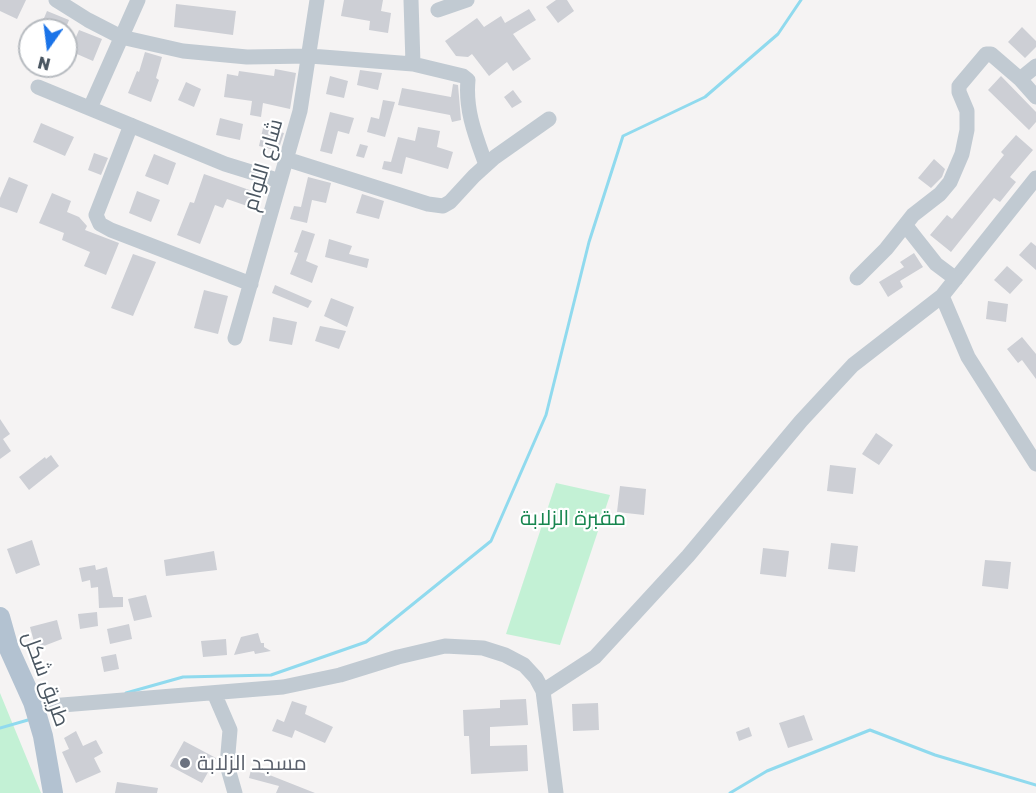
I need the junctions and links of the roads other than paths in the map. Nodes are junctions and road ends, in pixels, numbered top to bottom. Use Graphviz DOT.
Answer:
graph roads {
  1 [pos="56,0"];
  2 [pos="138,0"];
  3 [pos="316,0"];
  4 [pos="411,0"];
  5 [pos="467,0"];
  6 [pos="438,10"];
  7 [pos="122,37"];
  8 [pos="309,56"];
  9 [pos="414,64"];
  10 [pos="1036,66"];
  11 [pos="1020,80"];
  12 [pos="38,87"];
  13 [pos="1036,96"];
  14 [pos="90,108"];
  15 [pos="549,118"];
  16 [pos="131,125"];
  17 [pos="286,159"];
  18 [pos="486,165"];
  19 [pos="1036,178"];
  20 [pos="280,181"];
  21 [pos="906,226"];
  22 [pos="857,278"];
  23 [pos="956,279"];
  24 [pos="251,284"];
  25 [pos="942,297"];
  26 [pos="235,338"];
  27 [pos="1036,464"];
  28 [pos="0,617"];
  29 [pos="4,649"];
  30 [pos="543,691"];
  31 [pos="214,693"];
  32 [pos="33,702"];
  33 [pos="53,793"];
  34 [pos="235,793"];
  35 [pos="556,793"];
  1 -- 7 [label="street"];
  2 -- 7 [label="street"];
  3 -- 8 [label="street, شارع اللوام"];
  4 -- 9 [label="street"];
  5 -- 6 [label="street"];
  7 -- 8 [label="street"];
  7 -- 14 [label="street"];
  8 -- 9 [label="street"];
  8 -- 17 [label="street, شارع اللوام"];
  9 -- 18 [label="street"];
  10 -- 11 [label="street"];
  11 -- 13 [label="street"];
  11 -- 21 [label="street"];
  12 -- 14 [label="street"];
  14 -- 16 [label="street"];
  15 -- 18 [label="street"];
  16 -- 20 [label="street"];
  16 -- 24 [label="street"];
  17 -- 18 [label="street"];
  17 -- 20 [label="street, شارع اللوام"];
  19 -- 23 [label="street"];
  20 -- 24 [label="street, شارع اللوام"];
  21 -- 22 [label="street"];
  21 -- 23 [label="street"];
  23 -- 25 [label="street"];
  24 -- 26 [label="street, شارع اللوام"];
  25 -- 27 [label="street"];
  25 -- 30 [label="street"];
  28 -- 29 [label="main road, طريق شكل"];
  29 -- 32 [label="main road, طريق شكل"];
  30 -- 31 [label="street"];
  30 -- 35 [label="street"];
  31 -- 32 [label="street"];
  31 -- 34 [label="street"];
  32 -- 33 [label="main road, طريق شكل"];
}
